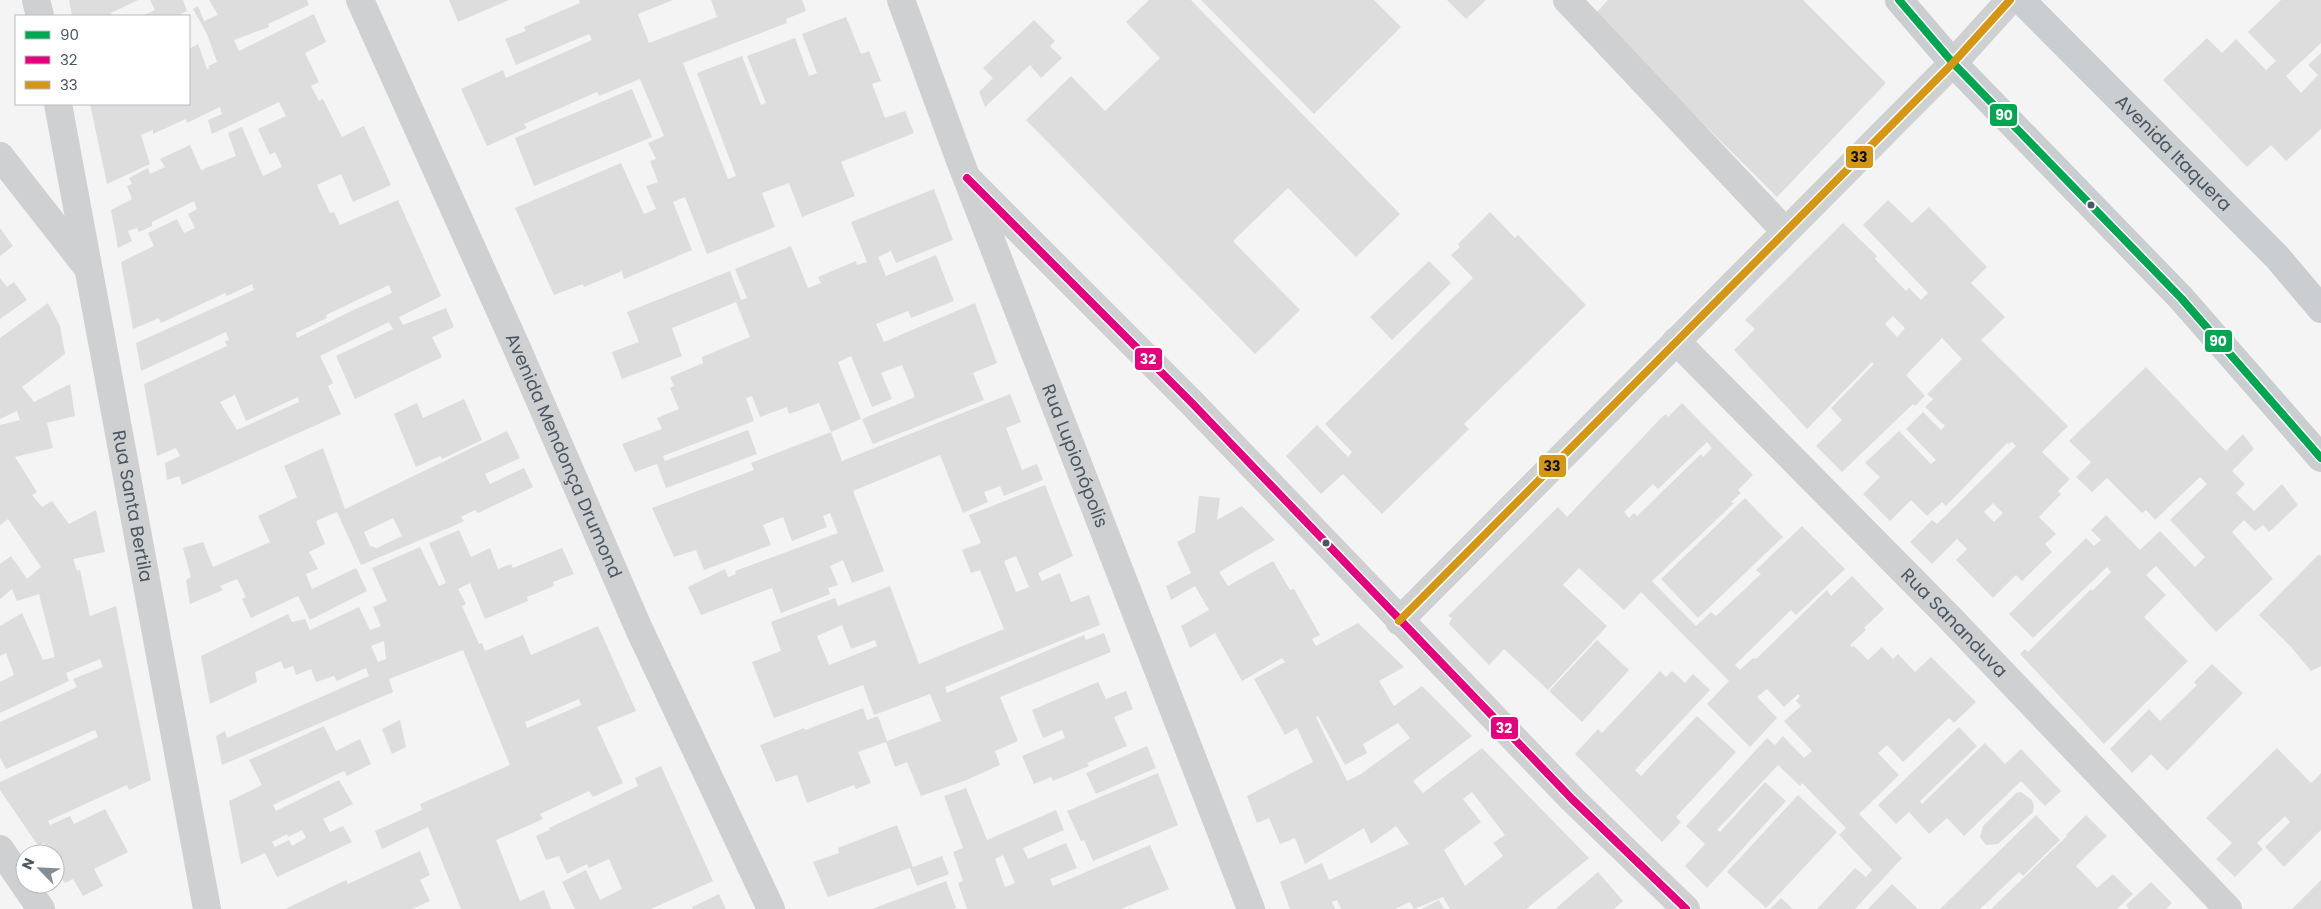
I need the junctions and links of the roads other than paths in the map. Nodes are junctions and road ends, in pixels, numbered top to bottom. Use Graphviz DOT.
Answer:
graph roads {
  1 [pos="36,0"];
  2 [pos="360,0"];
  3 [pos="900,0"];
  4 [pos="1567,0"];
  5 [pos="1899,0"];
  6 [pos="2010,0"];
  7 [pos="2021,0"];
  8 [pos="40,15"];
  9 [pos="1953,63"];
  10 [pos="58,105"];
  11 [pos="0,156"];
  12 [pos="967,178"];
  13 [pos="1785,231"];
  14 [pos="89,270"];
  15 [pos="2321,309"];
  16 [pos="1676,341"];
  17 [pos="2321,458"];
  18 [pos="1399,621"];
  19 [pos="0,849"];
  20 [pos="41,909"];
  21 [pos="207,909"];
  22 [pos="771,909"];
  23 [pos="1251,909"];
  24 [pos="1686,909"];
  25 [pos="2228,909"];
  1 -- 8 [label="street"];
  2 -- 22 [label="street, Avenida Mendonça Drumond"];
  3 -- 12 [label="street, Rua Lupionópolis"];
  4 -- 13 [label="street"];
  5 -- 9 [label="main road"];
  6 -- 9 [label="street"];
  7 -- 15 [label="main road, Avenida Itaquera"];
  9 -- 13 [label="street"];
  9 -- 17 [label="main road"];
  10 -- 14 [label="street, Rua Santa Bertila"];
  11 -- 14 [label="street"];
  12 -- 18 [label="street"];
  12 -- 23 [label="street, Rua Lupionópolis"];
  13 -- 16 [label="street"];
  14 -- 21 [label="street, Rua Santa Bertila"];
  16 -- 18 [label="street"];
  16 -- 25 [label="street, Rua Sananduva"];
  18 -- 24 [label="street"];
  19 -- 20 [label="street"];
}
